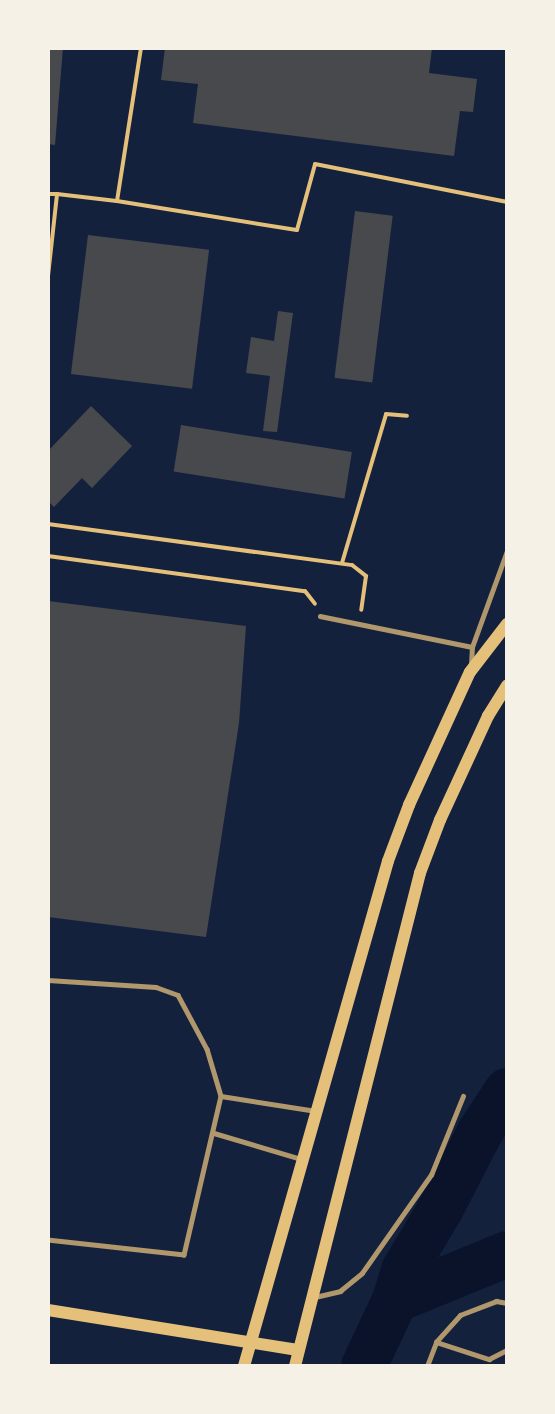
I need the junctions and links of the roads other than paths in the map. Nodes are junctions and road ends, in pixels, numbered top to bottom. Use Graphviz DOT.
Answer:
graph roads {
  1 [pos="507,551"];
  2 [pos="323,616"];
  3 [pos="507,624"];
  4 [pos="472,648"];
  5 [pos="470,672"];
  6 [pos="507,686"];
  7 [pos="48,980"];
  8 [pos="221,1096"];
  9 [pos="463,1096"];
  10 [pos="316,1111"];
  11 [pos="214,1133"];
  12 [pos="302,1159"];
  13 [pos="48,1240"];
  14 [pos="312,1298"];
  15 [pos="507,1303"];
  16 [pos="48,1310"];
  17 [pos="249,1342"];
  18 [pos="436,1342"];
  19 [pos="298,1350"];
  20 [pos="507,1350"];
  21 [pos="489,1359"];
  22 [pos="244,1366"];
  23 [pos="295,1366"];
  24 [pos="427,1366"];
  25 [pos="489,1366"];
  1 -- 4 [label="lane"];
  2 -- 4 [label="lane"];
  3 -- 5 [label="main road"];
  4 -- 5 [label="lane"];
  5 -- 10 [label="main road"];
  6 -- 14 [label="main road"];
  7 -- 8 [label="lane"];
  8 -- 10 [label="lane"];
  8 -- 11 [label="lane"];
  9 -- 14 [label="lane"];
  10 -- 12 [label="main road"];
  11 -- 12 [label="lane"];
  11 -- 13 [label="lane"];
  12 -- 17 [label="main road"];
  14 -- 19 [label="main road"];
  15 -- 18 [label="lane"];
  16 -- 17 [label="main road"];
  17 -- 19 [label="main road"];
  17 -- 22 [label="main road"];
  18 -- 21 [label="lane"];
  18 -- 24 [label="lane"];
  19 -- 23 [label="main road"];
  20 -- 21 [label="lane"];
  21 -- 25 [label="lane"];
}
